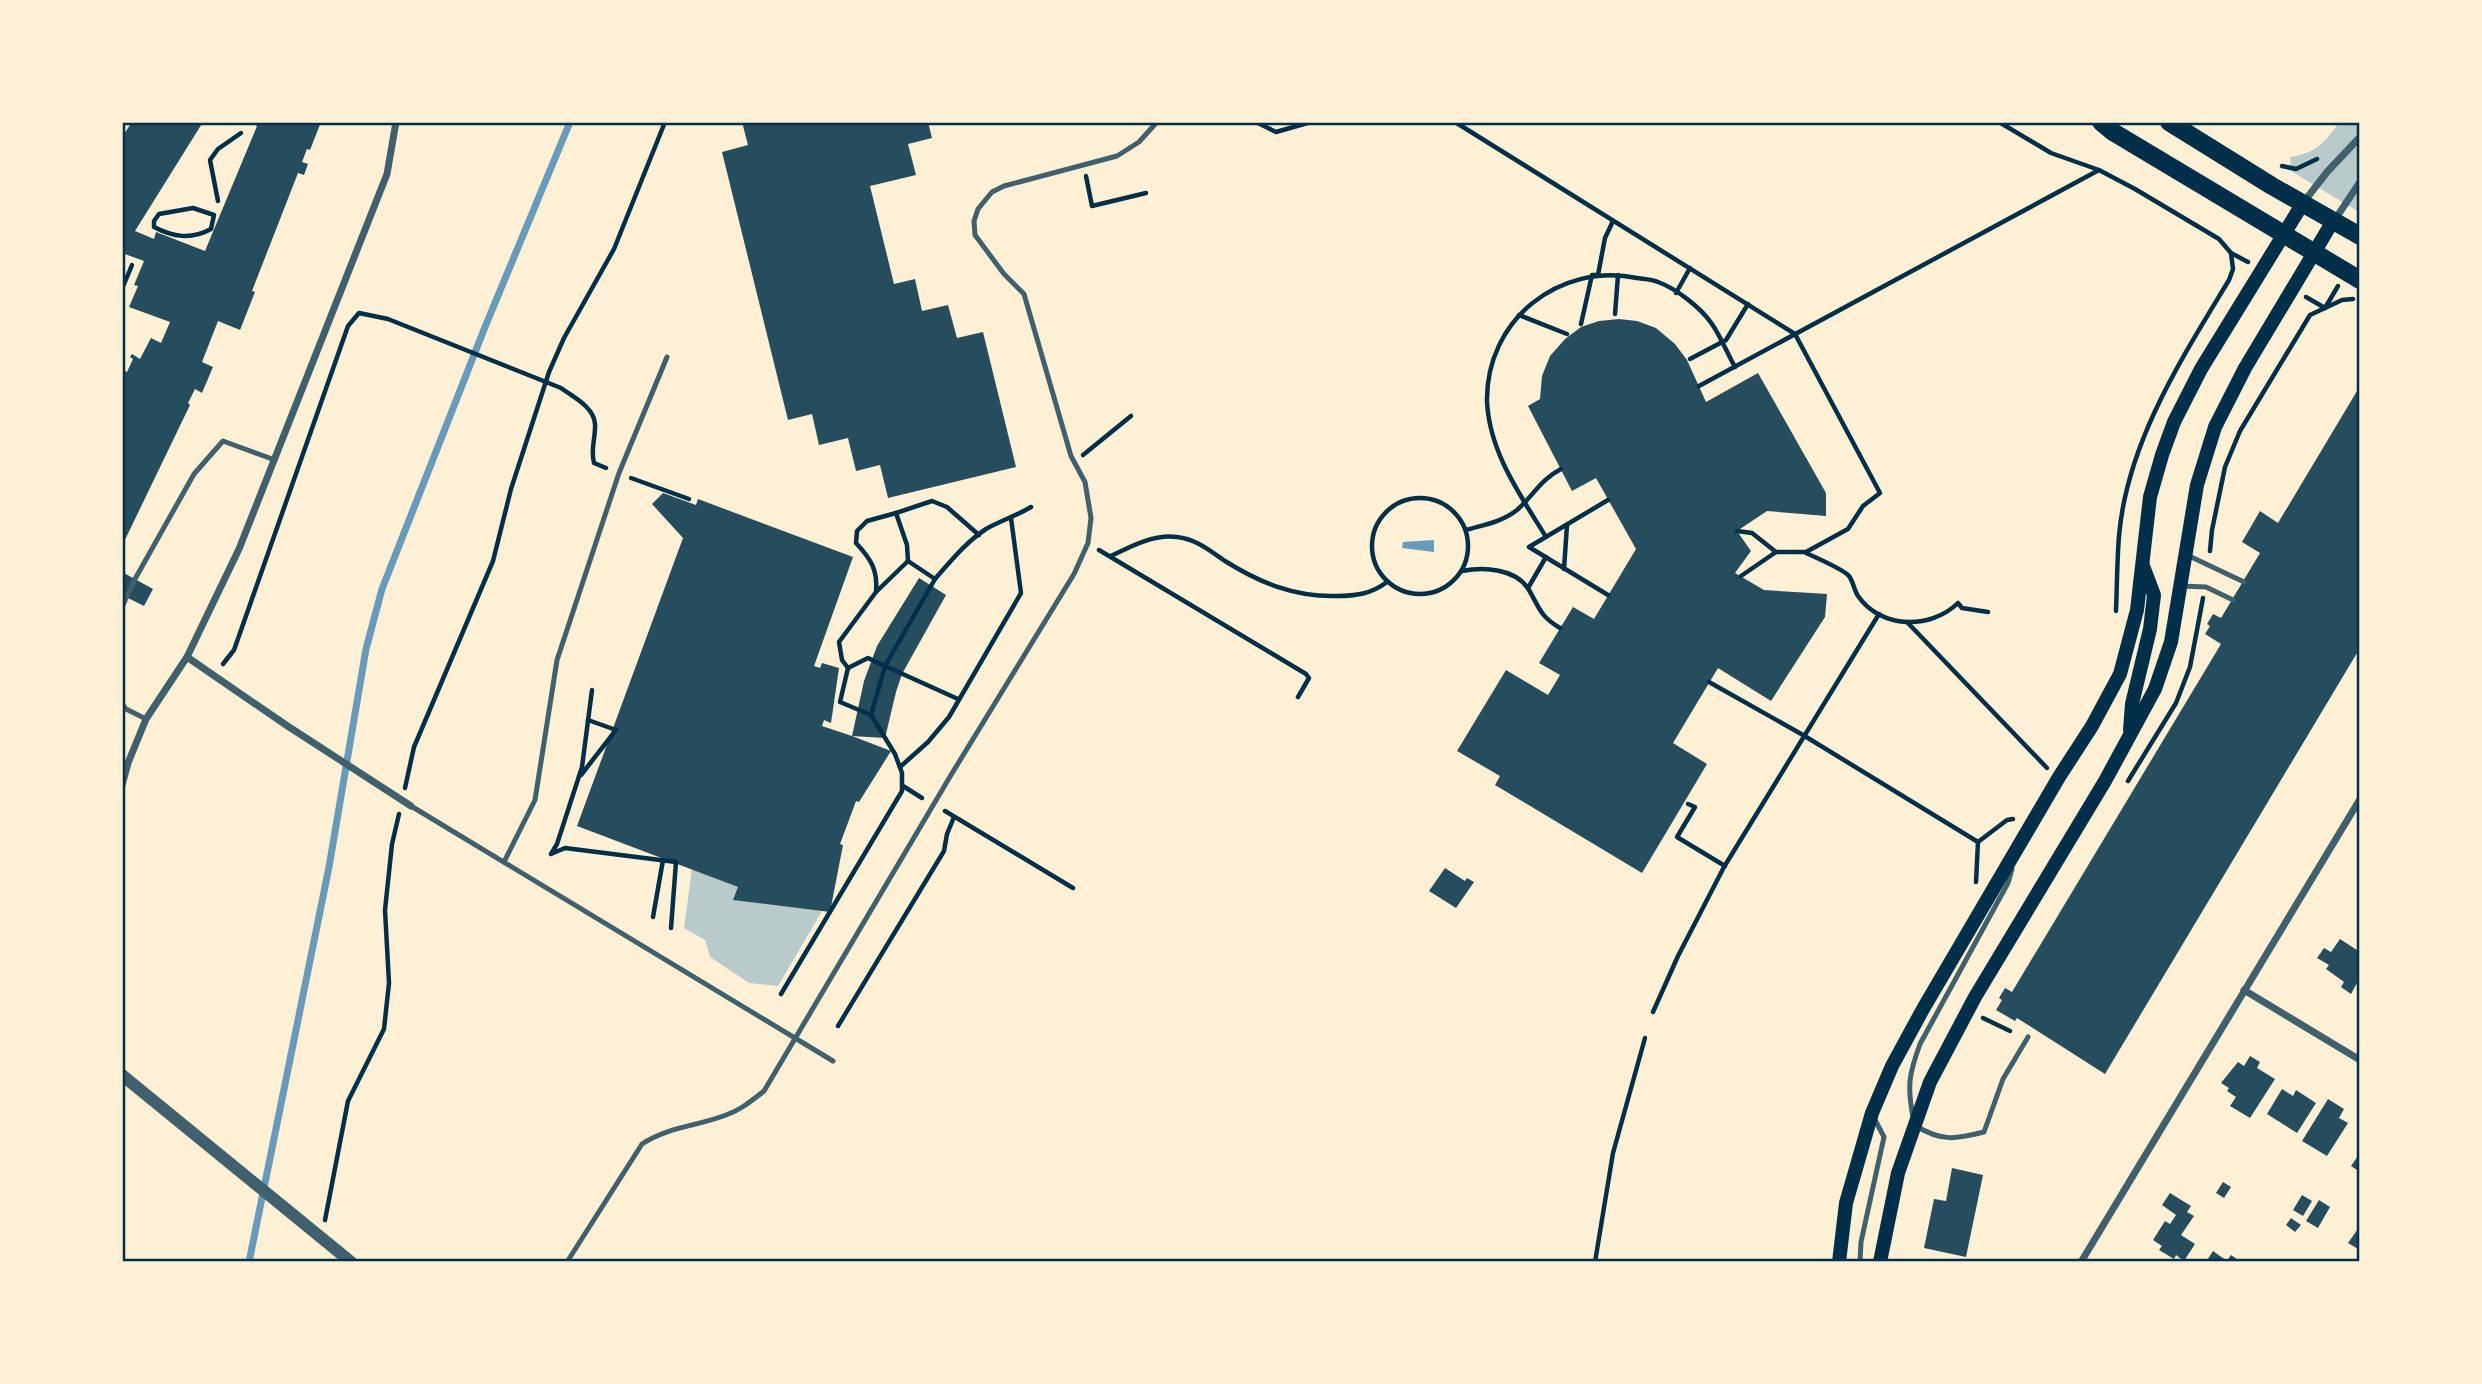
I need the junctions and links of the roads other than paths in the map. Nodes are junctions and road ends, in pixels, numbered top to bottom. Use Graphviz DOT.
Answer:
graph roads {
  1 [pos="396,122"];
  2 [pos="1157,122"];
  3 [pos="2101,122"];
  4 [pos="2169,122"];
  5 [pos="2360,137"];
  6 [pos="2360,182"];
  7 [pos="2303,203"];
  8 [pos="2333,221"];
  9 [pos="2282,235"];
  10 [pos="2360,236"];
  11 [pos="2314,254"];
  12 [pos="2360,280"];
  13 [pos="667,358"];
  14 [pos="275,460"];
  15 [pos="2186,555"];
  16 [pos="2143,566"];
  17 [pos="2244,582"];
  18 [pos="2181,586"];
  19 [pos="2233,600"];
  20 [pos="122,607"];
  21 [pos="187,657"];
  22 [pos="122,704"];
  23 [pos="146,719"];
  24 [pos="2129,735"];
  25 [pos="122,785"];
  26 [pos="2360,799"];
  27 [pos="411,806"];
  28 [pos="2018,846"];
  29 [pos="504,862"];
  30 [pos="2244,990"];
  31 [pos="2028,1037"];
  32 [pos="796,1038"];
  33 [pos="2360,1060"];
  34 [pos="833,1061"];
  35 [pos="122,1075"];
  36 [pos="1872,1113"];
  37 [pos="1914,1125"];
  38 [pos="350,1261"];
  39 [pos="567,1262"];
  40 [pos="1839,1262"];
  41 [pos="1860,1262"];
  42 [pos="1880,1262"];
  43 [pos="2081,1262"];
  1 -- 14 [label="street"];
  2 -- 32 [label="lane"];
  3 -- 9 [label="main road"];
  4 -- 7 [label="main road"];
  5 -- 7 [label="street"];
  6 -- 8 [label="street"];
  7 -- 8 [label="main road"];
  7 -- 9 [label="main road"];
  8 -- 10 [label="main road"];
  8 -- 11 [label="main road"];
  9 -- 11 [label="main road"];
  9 -- 16 [label="main road"];
  11 -- 12 [label="main road"];
  11 -- 15 [label="main road"];
  13 -- 29 [label="lane"];
  14 -- 20 [label="lane"];
  14 -- 21 [label="street"];
  15 -- 17 [label="lane"];
  15 -- 18 [label="main road"];
  16 -- 24 [label="main road"];
  16 -- 28 [label="main road"];
  18 -- 19 [label="lane"];
  18 -- 24 [label="main road"];
  21 -- 23 [label="street"];
  21 -- 27 [label="street"];
  22 -- 23 [label="lane"];
  23 -- 25 [label="street"];
  24 -- 37 [label="main road"];
  26 -- 30 [label="street"];
  27 -- 29 [label="lane"];
  28 -- 36 [label="main road"];
  28 -- 37 [label="lane"];
  29 -- 32 [label="lane"];
  30 -- 33 [label="street"];
  30 -- 43 [label="street"];
  31 -- 37 [label="lane"];
  32 -- 34 [label="lane"];
  32 -- 39 [label="lane"];
  35 -- 38 [label="street"];
  36 -- 40 [label="main road"];
  36 -- 41 [label="lane"];
  37 -- 42 [label="main road"];
}
